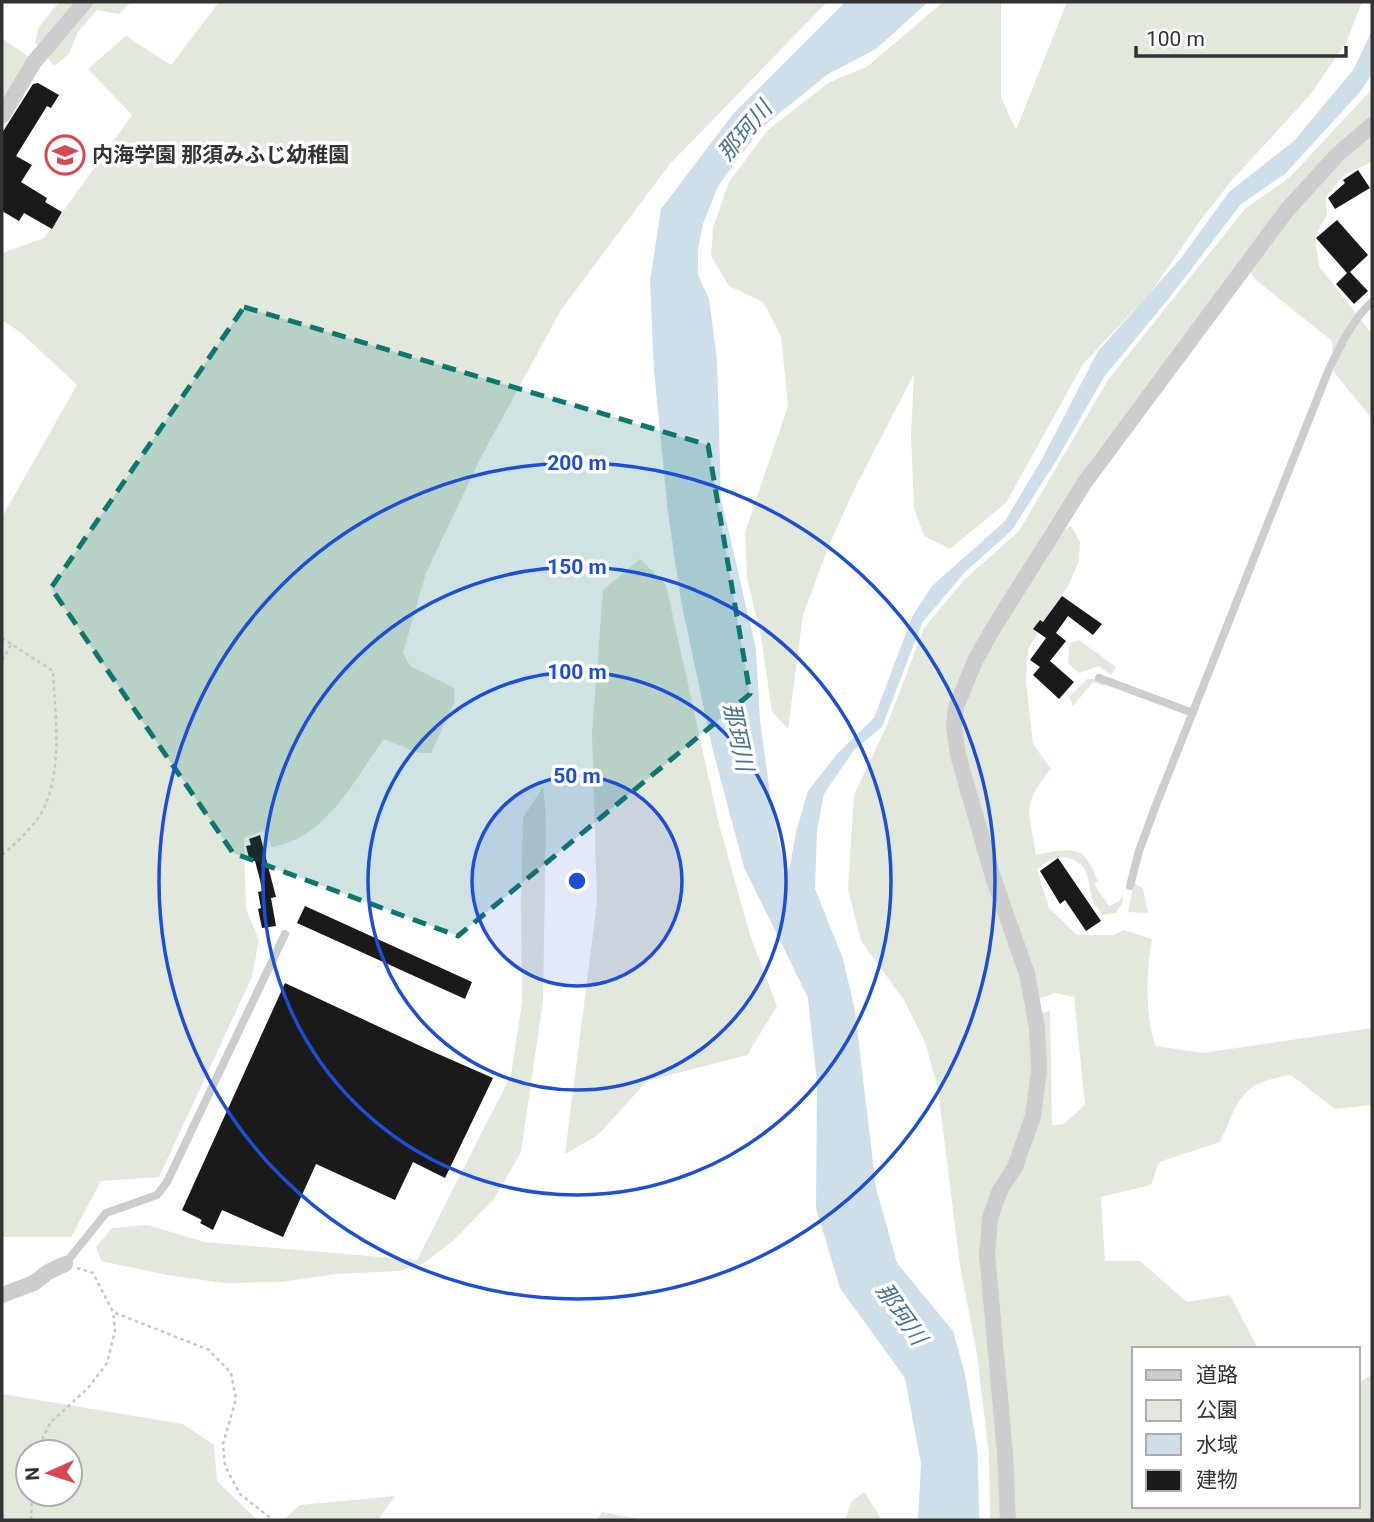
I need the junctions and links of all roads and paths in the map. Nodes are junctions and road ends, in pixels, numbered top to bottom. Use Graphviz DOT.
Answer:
graph roads {
  1 [pos="85,2"];
  2 [pos="2,116"];
  3 [pos="1372,125"];
  4 [pos="1372,302"];
  5 [pos="2,638"];
  6 [pos="11,645"];
  7 [pos="2,660"];
  8 [pos="1099,678"];
  9 [pos="1193,713"];
  10 [pos="2,855"];
  11 [pos="1130,886"];
  12 [pos="285,934"];
  13 [pos="65,1264"];
  14 [pos="2,1295"];
  15 [pos="113,1312"];
  16 [pos="43,1438"];
  17 [pos="273,1520"];
  18 [pos="1008,1520"];
  1 -- 2 [label="street"];
  3 -- 18 [label="street"];
  4 -- 9 [label="lane"];
  5 -- 6 [label="path"];
  6 -- 7 [label="path"];
  6 -- 10 [label="path"];
  8 -- 9 [label="lane"];
  9 -- 11 [label="lane"];
  12 -- 13 [label="lane"];
  13 -- 14 [label="street"];
  13 -- 15 [label="path"];
  15 -- 16 [label="path"];
  15 -- 17 [label="path"];
}
